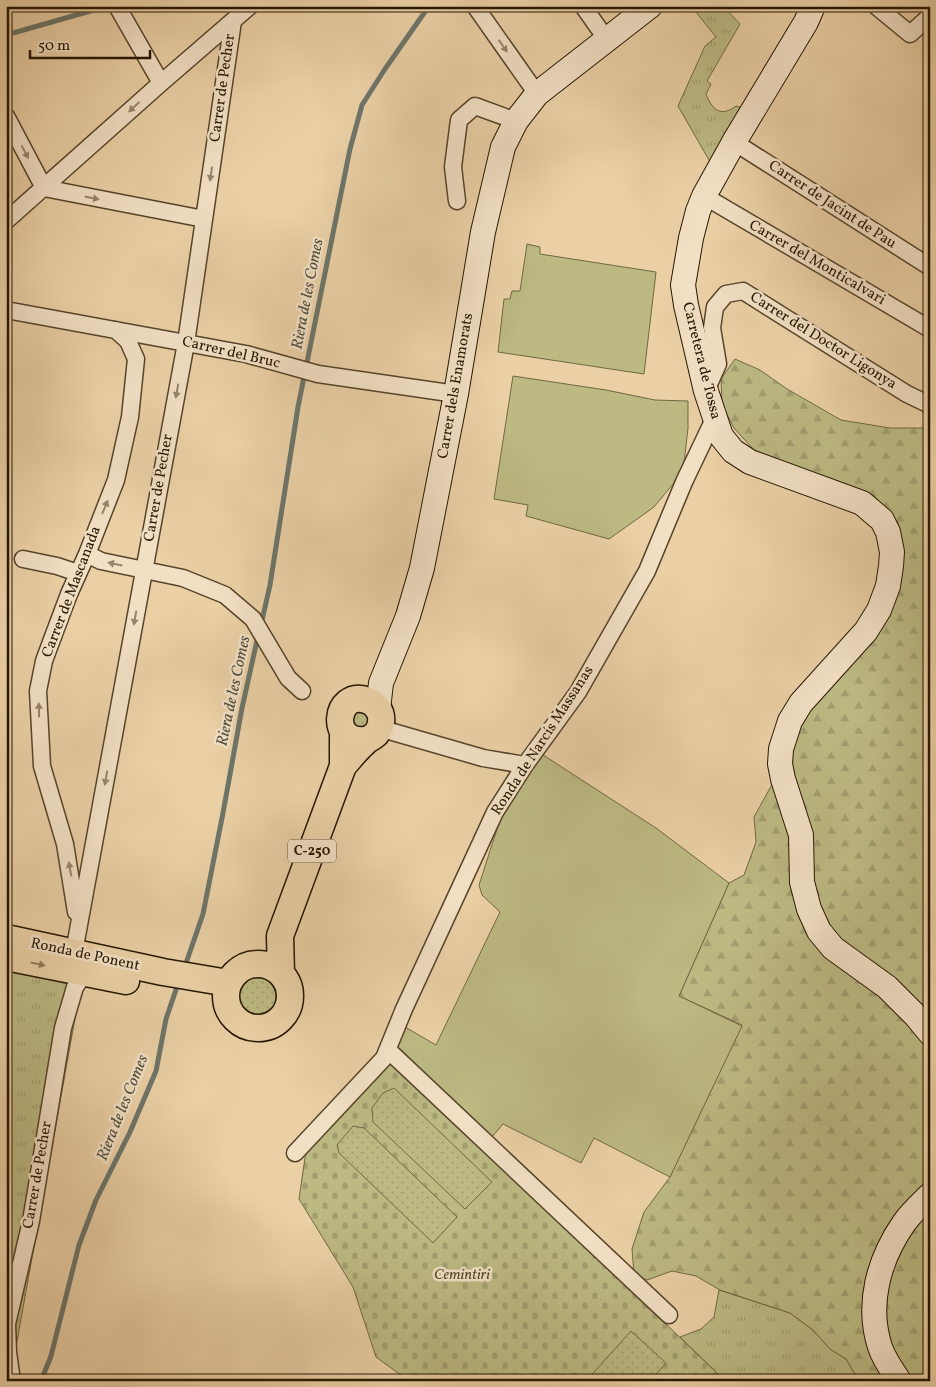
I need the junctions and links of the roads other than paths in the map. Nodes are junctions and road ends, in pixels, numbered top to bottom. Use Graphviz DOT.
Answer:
graph roads {
  1 [pos="250,6"];
  2 [pos="475,6"];
  3 [pos="583,6"];
  4 [pos="650,6"];
  5 [pos="813,6"];
  6 [pos="876,6"];
  7 [pos="119,10"];
  8 [pos="930,16"];
  9 [pos="233,22"];
  10 [pos="607,40"];
  11 [pos="161,83"];
  12 [pos="537,94"];
  13 [pos="6,116"];
  14 [pos="516,121"];
  15 [pos="734,142"];
  16 [pos="44,188"];
  17 [pos="704,196"];
  18 [pos="457,202"];
  19 [pos="204,219"];
  20 [pos="6,222"];
  21 [pos="930,267"];
  22 [pos="6,310"];
  23 [pos="930,329"];
  24 [pos="116,330"];
  25 [pos="186,343"];
  26 [pos="706,391"];
  27 [pos="456,394"];
  28 [pos="930,405"];
  29 [pos="714,419"];
  30 [pos="87,554"];
  31 [pos="23,559"];
  32 [pos="144,570"];
  33 [pos="74,572"];
  34 [pos="302,691"];
  35 [pos="368,715"];
  36 [pos="524,765"];
  37 [pos="280,936"];
  38 [pos="6,938"];
  39 [pos="6,957"];
  40 [pos="76,965"];
  41 [pos="252,965"];
  42 [pos="281,974"];
  43 [pos="227,992"];
  44 [pos="930,1033"];
  45 [pos="388,1050"];
  46 [pos="295,1153"];
  47 [pos="930,1195"];
  48 [pos="669,1315"];
  49 [pos="12,1381"];
  50 [pos="899,1381"];
  1 -- 9 [label="street"];
  2 -- 12 [label="street, one-way"];
  3 -- 10 [label="street"];
  4 -- 10 [label="main road, Carrer dels Enamorats"];
  5 -- 15 [label="main road, Carretera de Tossa"];
  6 -- 8 [label="street"];
  7 -- 11 [label="street"];
  9 -- 11 [label="street"];
  9 -- 19 [label="street, Carrer de Pecher, one-way"];
  10 -- 12 [label="main road, Carrer dels Enamorats"];
  11 -- 16 [label="street, one-way"];
  12 -- 14 [label="main road, Carrer dels Enamorats"];
  13 -- 16 [label="street, one-way"];
  14 -- 18 [label="street"];
  14 -- 27 [label="main road, Carrer dels Enamorats"];
  15 -- 17 [label="main road, Carretera de Tossa"];
  15 -- 21 [label="street, Carrer de Jacint de Pau"];
  16 -- 19 [label="street, one-way"];
  16 -- 20 [label="street"];
  17 -- 23 [label="street, Carrer del Monticalvari"];
  17 -- 26 [label="main road, Carretera de Tossa"];
  19 -- 25 [label="street, Carrer de Pecher"];
  22 -- 24 [label="street, Carrer del Bruc"];
  24 -- 25 [label="street, Carrer del Bruc"];
  30 -- 24 [label="street, Carrer de Mascanada, one-way"];
  25 -- 27 [label="street, Carrer del Bruc"];
  25 -- 32 [label="street, Carrer de Pecher, one-way"];
  26 -- 28 [label="street, Carrer del Doctor Ligonya"];
  26 -- 29 [label="main road, Carretera de Tossa"];
  27 -- 35 [label="main road, Carrer dels Enamorats"];
  29 -- 36 [label="street, Ronda de Narcís Massanas"];
  29 -- 44 [label="main road, Carretera de Tossa"];
  32 -- 30 [label="street, one-way"];
  40 -- 30 [label="street, Carrer de Mascanada, one-way"];
  31 -- 33 [label="street"];
  32 -- 34 [label="street"];
  32 -- 40 [label="street, Carrer de Pecher, one-way"];
  35 -- 36 [label="street"];
  35 -- 37 [label="main road, C-250"];
  36 -- 45 [label="street, Ronda de Narcís Massanas"];
  37 -- 41 [label="main road, C-250"];
  37 -- 42 [label="main road, C-250"];
  38 -- 40 [label="main road, Ronda de Ponent"];
  39 -- 40 [label="main road, one-way"];
  40 -- 43 [label="main road"];
  40 -- 49 [label="street, Carrer de Pecher"];
  41 -- 42 [label="main road"];
  41 -- 43 [label="main road, C-250"];
  42 -- 43 [label="main road, C-250"];
  45 -- 46 [label="street, Ronda de Narcís Massanas"];
  45 -- 48 [label="street"];
  47 -- 50 [label="main road"];
}
